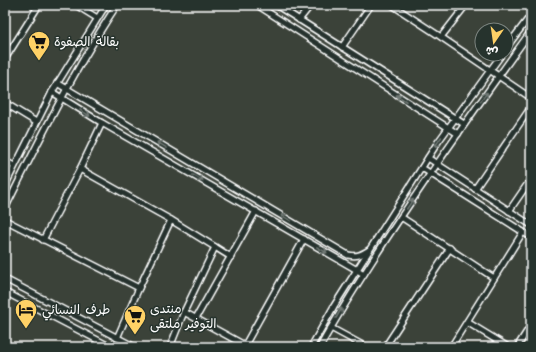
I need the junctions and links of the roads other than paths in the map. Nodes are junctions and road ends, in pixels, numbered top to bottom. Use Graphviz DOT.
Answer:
graph roads {
  1 [pos="39,5"];
  2 [pos="76,5"];
  3 [pos="106,5"];
  4 [pos="117,5"];
  5 [pos="257,5"];
  6 [pos="276,5"];
  7 [pos="310,5"];
  8 [pos="371,5"];
  9 [pos="392,5"];
  10 [pos="466,5"];
  11 [pos="531,15"];
  12 [pos="97,18"];
  13 [pos="300,20"];
  14 [pos="531,30"];
  15 [pos="441,37"];
  16 [pos="514,37"];
  17 [pos="529,38"];
  18 [pos="342,47"];
  19 [pos="5,59"];
  20 [pos="496,62"];
  21 [pos="490,70"];
  22 [pos="498,76"];
  23 [pos="57,83"];
  24 [pos="67,88"];
  25 [pos="52,92"];
  26 [pos="62,98"];
  27 [pos="531,98"];
  28 [pos="5,103"];
  29 [pos="531,107"];
  30 [pos="455,118"];
  31 [pos="36,122"];
  32 [pos="102,123"];
  33 [pos="464,124"];
  34 [pos="448,128"];
  35 [pos="458,134"];
  36 [pos="428,158"];
  37 [pos="5,161"];
  38 [pos="437,164"];
  39 [pos="14,166"];
  40 [pos="422,168"];
  41 [pos="80,169"];
  42 [pos="430,173"];
  43 [pos="531,179"];
  44 [pos="5,186"];
  45 [pos="475,189"];
  46 [pos="5,208"];
  47 [pos="256,211"];
  48 [pos="509,211"];
  49 [pos="401,217"];
  50 [pos="5,220"];
  51 [pos="171,220"];
  52 [pos="531,225"];
  53 [pos="523,232"];
  54 [pos="531,237"];
  55 [pos="304,239"];
  56 [pos="43,240"];
  57 [pos="215,247"];
  58 [pos="450,248"];
  59 [pos="369,250"];
  60 [pos="231,257"];
  61 [pos="357,270"];
  62 [pos="364,274"];
  63 [pos="494,278"];
  64 [pos="5,279"];
  65 [pos="140,288"];
  66 [pos="5,292"];
  67 [pos="184,312"];
  68 [pos="196,318"];
  69 [pos="467,322"];
  70 [pos="531,324"];
  71 [pos="331,328"];
  72 [pos="117,338"];
  73 [pos="98,341"];
  74 [pos="246,346"];
  75 [pos="95,347"];
  76 [pos="110,347"];
  77 [pos="135,347"];
  78 [pos="170,347"];
  79 [pos="311,347"];
  80 [pos="320,347"];
  81 [pos="366,347"];
  82 [pos="385,347"];
  83 [pos="451,347"];
  84 [pos="508,347"];
  85 [pos="517,347"];
  1 -- 19 [label="street"];
  2 -- 12 [label="street"];
  3 -- 12 [label="street"];
  4 -- 24 [label="street"];
  34 -- 5 [label="street, one-way"];
  6 -- 13 [label="street"];
  7 -- 13 [label="street"];
  8 -- 18 [label="street"];
  9 -- 15 [label="street"];
  10 -- 15 [label="street"];
  11 -- 16 [label="street"];
  12 -- 23 [label="street"];
  13 -- 18 [label="street"];
  14 -- 17 [label="street"];
  15 -- 21 [label="street"];
  17 -- 22 [label="street"];
  18 -- 30 [label="street"];
  20 -- 21 [label="street"];
  21 -- 22 [label="street"];
  21 -- 30 [label="street"];
  22 -- 27 [label="street"];
  33 -- 22 [label="street, one-way"];
  23 -- 24 [label="street"];
  23 -- 25 [label="street"];
  24 -- 26 [label="street"];
  59 -- 24 [label="street, one-way"];
  25 -- 26 [label="street"];
  25 -- 31 [label="street"];
  26 -- 32 [label="street, one-way"];
  26 -- 46 [label="street"];
  28 -- 31 [label="street"];
  29 -- 45 [label="street"];
  30 -- 33 [label="street"];
  30 -- 34 [label="street"];
  31 -- 39 [label="street"];
  32 -- 41 [label="street"];
  32 -- 47 [label="street, one-way"];
  33 -- 35 [label="street"];
  34 -- 35 [label="street"];
  34 -- 36 [label="street, one-way"];
  35 -- 38 [label="street"];
  36 -- 38 [label="street"];
  36 -- 40 [label="street"];
  37 -- 39 [label="street"];
  38 -- 42 [label="street"];
  38 -- 45 [label="street"];
  39 -- 44 [label="street"];
  40 -- 42 [label="street"];
  40 -- 59 [label="street"];
  41 -- 51 [label="street"];
  41 -- 56 [label="street"];
  49 -- 42 [label="street, one-way"];
  42 -- 53 [label="street"];
  43 -- 48 [label="street"];
  45 -- 48 [label="street"];
  47 -- 55 [label="street"];
  47 -- 60 [label="street"];
  48 -- 52 [label="street"];
  49 -- 58 [label="street"];
  49 -- 62 [label="street"];
  50 -- 56 [label="street"];
  51 -- 57 [label="street"];
  51 -- 65 [label="street"];
  53 -- 54 [label="street"];
  53 -- 63 [label="street"];
  55 -- 61 [label="street, one-way"];
  55 -- 74 [label="street"];
  56 -- 65 [label="street"];
  57 -- 60 [label="street"];
  57 -- 67 [label="street"];
  58 -- 63 [label="street"];
  58 -- 82 [label="street"];
  59 -- 61 [label="street"];
  60 -- 68 [label="street"];
  61 -- 62 [label="street"];
  61 -- 79 [label="street"];
  71 -- 62 [label="street, one-way"];
  63 -- 69 [label="street"];
  64 -- 72 [label="street"];
  65 -- 72 [label="street"];
  66 -- 73 [label="street"];
  67 -- 68 [label="street"];
  67 -- 78 [label="street"];
  68 -- 74 [label="street"];
  69 -- 83 [label="street"];
  69 -- 84 [label="street"];
  70 -- 85 [label="street"];
  71 -- 80 [label="street"];
  71 -- 81 [label="street"];
  72 -- 77 [label="street"];
  73 -- 75 [label="street"];
  73 -- 76 [label="street"];
}
